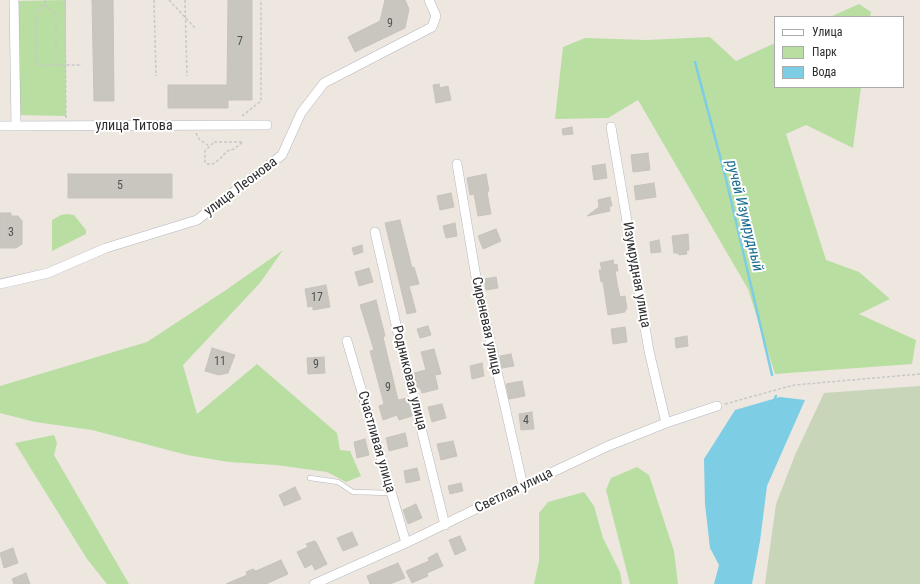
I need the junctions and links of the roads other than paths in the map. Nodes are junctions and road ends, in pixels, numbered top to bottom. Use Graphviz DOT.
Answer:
graph roads {
  1 [pos="14,0"];
  2 [pos="429,0"];
  3 [pos="268,125"];
  4 [pos="0,126"];
  5 [pos="16,126"];
  6 [pos="611,127"];
  7 [pos="457,164"];
  8 [pos="375,232"];
  9 [pos="0,284"];
  10 [pos="347,341"];
  11 [pos="718,406"];
  12 [pos="666,422"];
  13 [pos="310,478"];
  14 [pos="522,486"];
  15 [pos="391,493"];
  16 [pos="445,525"];
  17 [pos="406,543"];
  18 [pos="314,584"];
  1 -- 5 [label="street"];
  2 -- 9 [label="street, улица Леонова"];
  3 -- 5 [label="street, улица Титова"];
  4 -- 5 [label="street, улица Титова"];
  6 -- 12 [label="street, Изумрудная улица"];
  7 -- 14 [label="street, Сиреневая улица"];
  8 -- 16 [label="street, Родниковая улица"];
  10 -- 15 [label="street, Счастливая улица"];
  11 -- 12 [label="street, Светлая улица"];
  12 -- 14 [label="street, Светлая улица"];
  13 -- 15 [label="lane"];
  14 -- 16 [label="street, Светлая улица"];
  15 -- 17 [label="street, Счастливая улица"];
  16 -- 17 [label="street, Светлая улица"];
  17 -- 18 [label="street, Светлая улица"];
}
